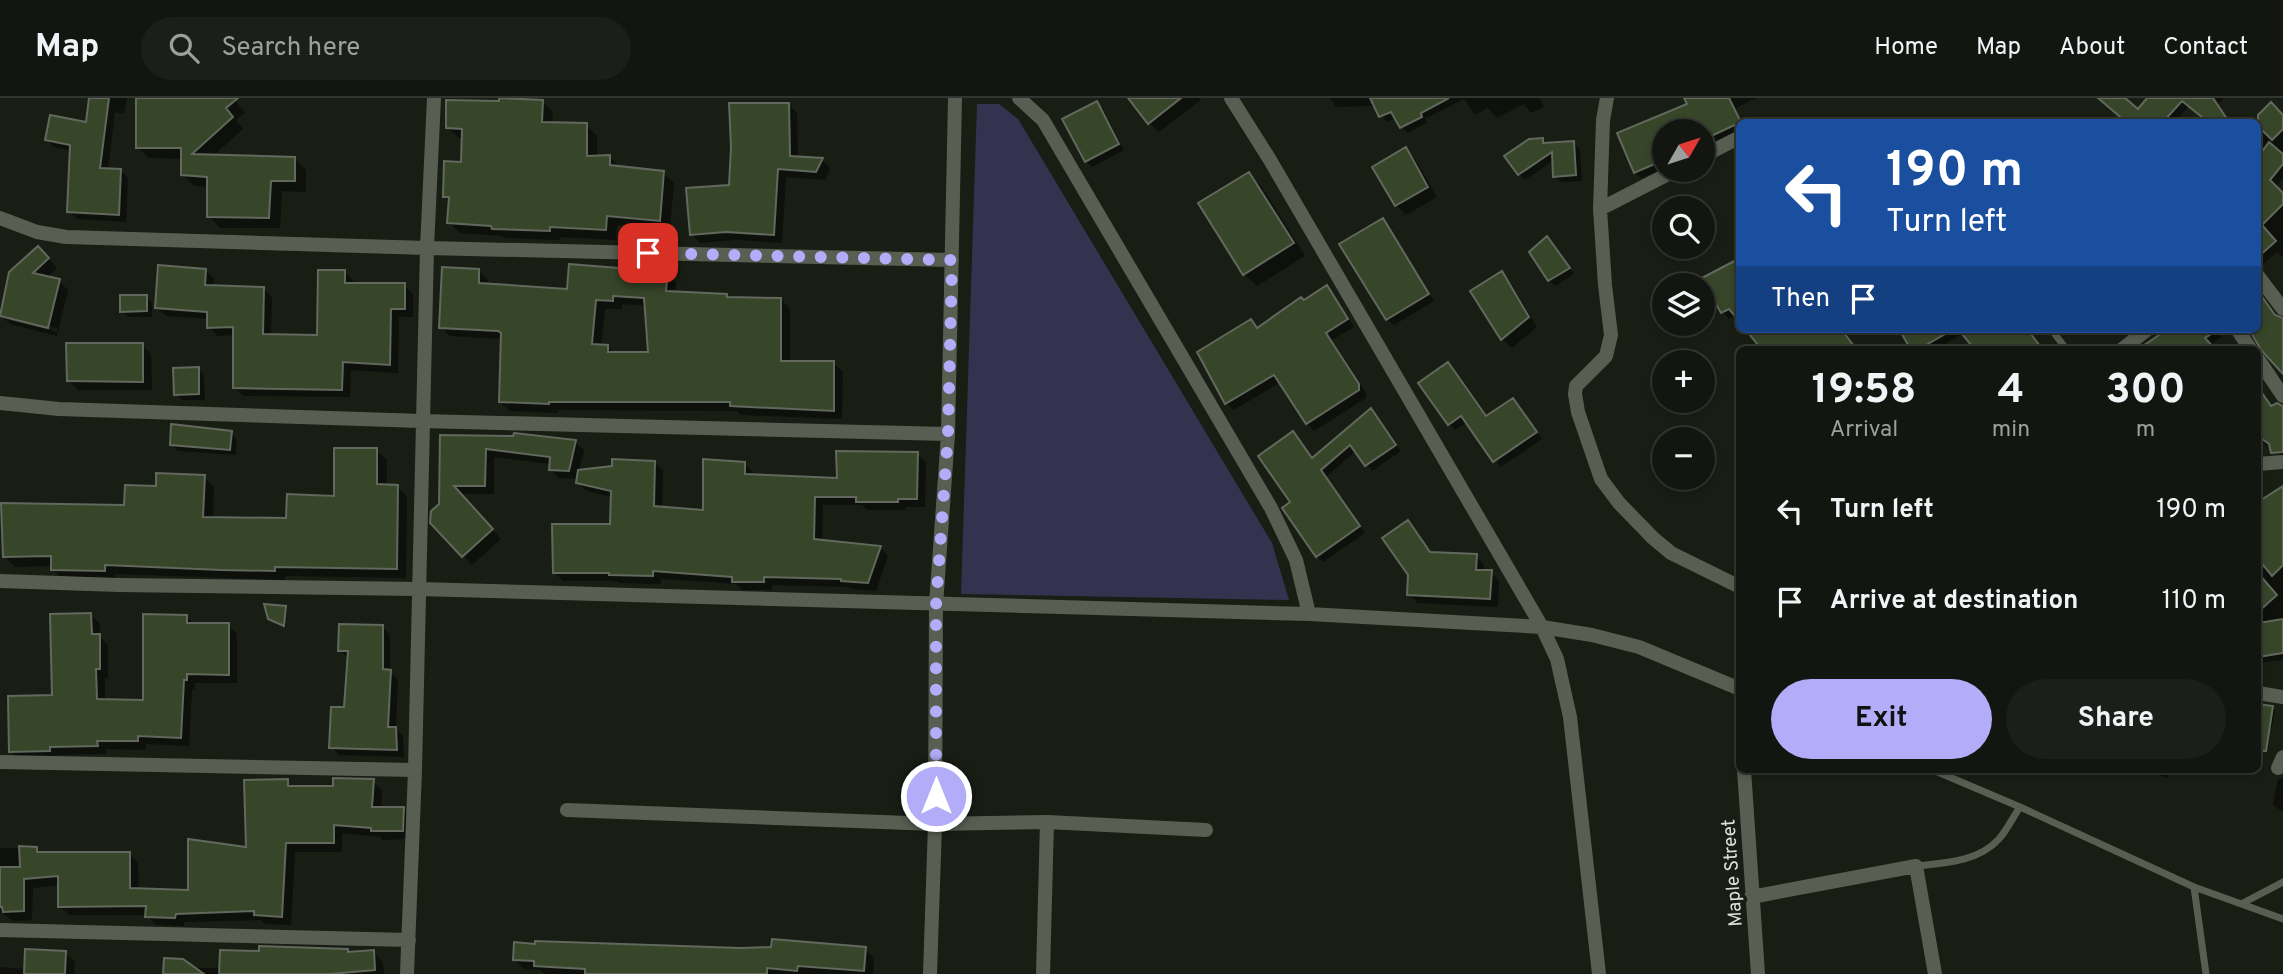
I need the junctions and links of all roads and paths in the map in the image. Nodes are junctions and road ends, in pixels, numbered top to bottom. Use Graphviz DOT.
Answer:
graph roads {
  1 [pos="434,98"];
  2 [pos="955,98"];
  3 [pos="1019,98"];
  4 [pos="1231,98"];
  5 [pos="1607,98"];
  6 [pos="1736,139"];
  7 [pos="1715,150"];
  8 [pos="1653,182"];
  9 [pos="1600,209"];
  10 [pos="0,218"];
  11 [pos="427,248"];
  12 [pos="952,260"];
  13 [pos="2261,280"];
  14 [pos="2283,309"];
  15 [pos="2143,333"];
  16 [pos="2126,346"];
  17 [pos="2261,363"];
  18 [pos="2283,396"];
  19 [pos="0,403"];
  20 [pos="422,421"];
  21 [pos="948,434"];
  22 [pos="2283,462"];
  23 [pos="2261,464"];
  24 [pos="0,581"];
  25 [pos="1736,585"];
  26 [pos="418,589"];
  27 [pos="936,605"];
  28 [pos="1309,614"];
  29 [pos="1542,627"];
  30 [pos="1736,687"];
  31 [pos="2261,693"];
  32 [pos="2283,697"];
  33 [pos="0,762"];
  34 [pos="415,770"];
  35 [pos="1745,773"];
  36 [pos="1940,773"];
  37 [pos="2020,807"];
  38 [pos="567,810"];
  39 [pos="1046,822"];
  40 [pos="935,824"];
  41 [pos="1206,830"];
  42 [pos="1916,866"];
  43 [pos="2283,882"];
  44 [pos="2194,887"];
  45 [pos="1751,897"];
  46 [pos="2243,903"];
  47 [pos="2283,919"];
  48 [pos="0,930"];
  49 [pos="409,940"];
  50 [pos="407,974"];
  51 [pos="930,974"];
  52 [pos="1044,974"];
  53 [pos="1599,974"];
  54 [pos="1758,974"];
  55 [pos="1935,974"];
  56 [pos="2206,974"];
  1 -- 11 [label="street"];
  2 -- 12 [label="street"];
  3 -- 28 [label="street"];
  4 -- 29 [label="street"];
  5 -- 9 [label="street"];
  6 -- 7 [label="street"];
  8 -- 9 [label="street"];
  9 -- 25 [label="street"];
  10 -- 11 [label="street"];
  11 -- 12 [label="street"];
  11 -- 20 [label="street"];
  12 -- 21 [label="street"];
  13 -- 14 [label="street"];
  15 -- 16 [label="street"];
  17 -- 18 [label="street"];
  19 -- 20 [label="street"];
  20 -- 21 [label="street"];
  20 -- 26 [label="street"];
  21 -- 27 [label="street"];
  22 -- 23 [label="street"];
  24 -- 26 [label="street"];
  26 -- 27 [label="street"];
  26 -- 34 [label="street"];
  27 -- 28 [label="street"];
  27 -- 40 [label="street"];
  28 -- 29 [label="street"];
  29 -- 30 [label="street"];
  29 -- 53 [label="street"];
  31 -- 32 [label="street"];
  33 -- 34 [label="street"];
  34 -- 49 [label="street"];
  35 -- 45 [label="street, Maple Street"];
  36 -- 37 [label="lane"];
  37 -- 42 [label="lane"];
  37 -- 44 [label="lane"];
  38 -- 40 [label="street"];
  39 -- 40 [label="street"];
  39 -- 41 [label="street"];
  39 -- 52 [label="street"];
  40 -- 51 [label="street"];
  42 -- 45 [label="street"];
  42 -- 55 [label="street"];
  43 -- 46 [label="lane"];
  44 -- 46 [label="lane"];
  44 -- 56 [label="lane"];
  45 -- 54 [label="street, Maple Street"];
  46 -- 47 [label="lane"];
  48 -- 49 [label="street"];
  49 -- 50 [label="street"];
}
